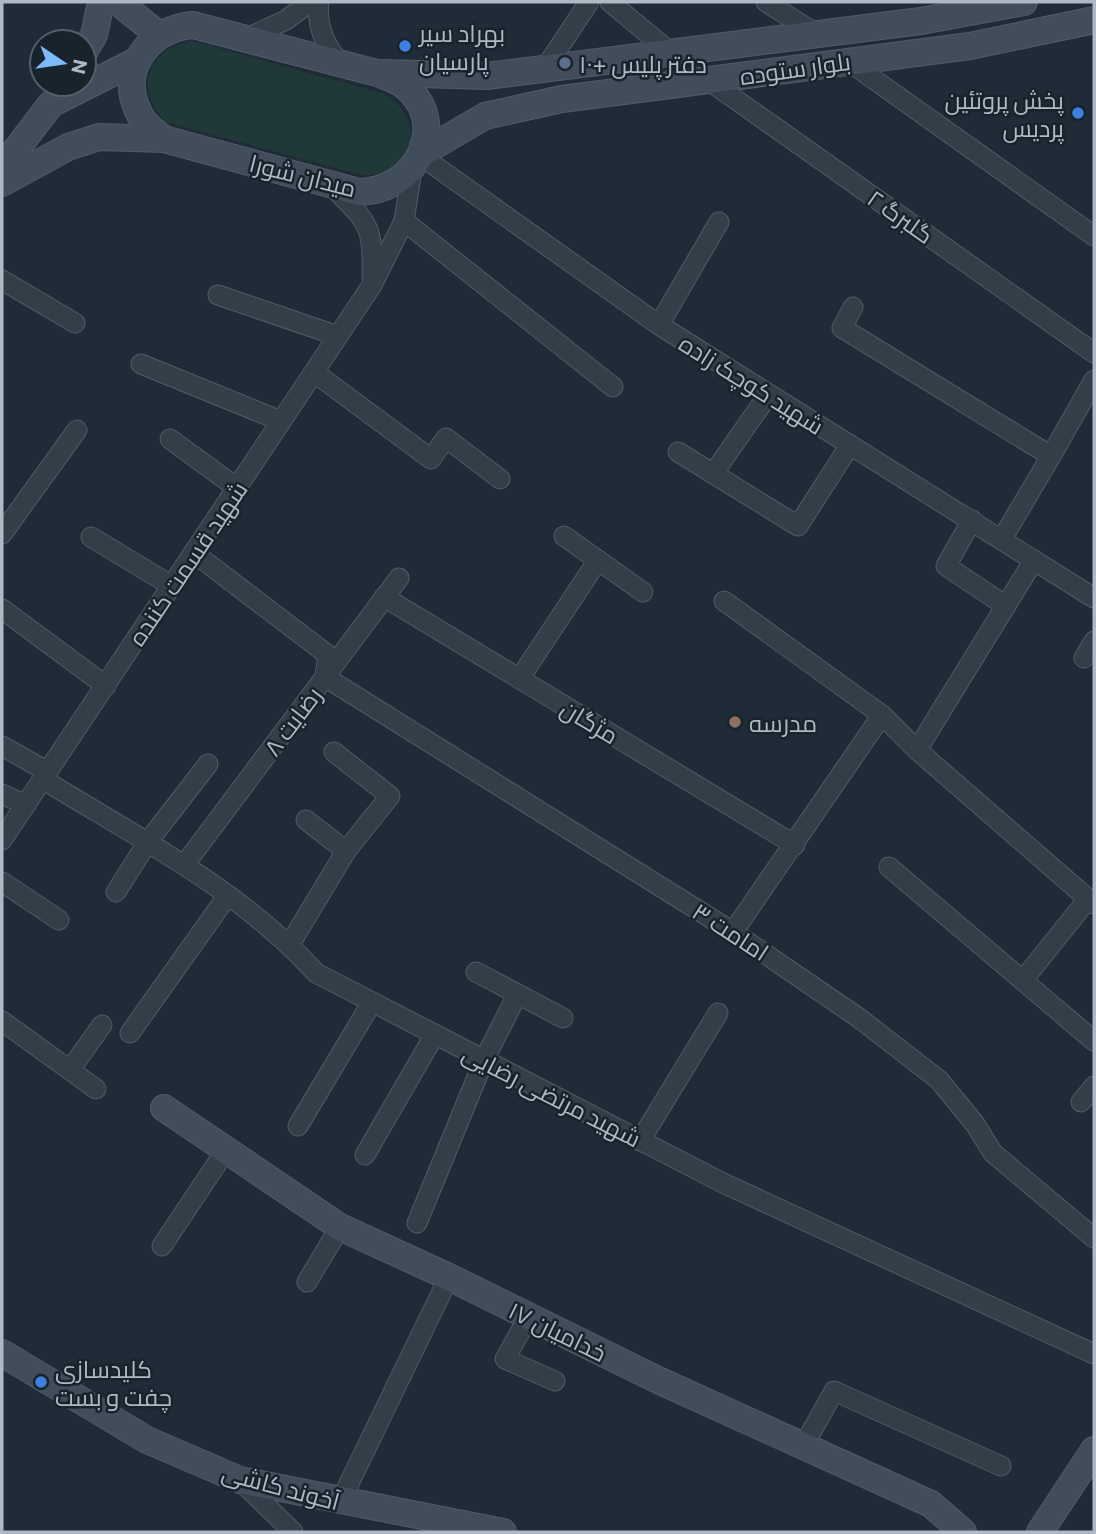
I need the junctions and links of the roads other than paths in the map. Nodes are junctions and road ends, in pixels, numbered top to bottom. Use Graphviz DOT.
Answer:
graph roads {
  1 [pos="101,2"];
  2 [pos="118,2"];
  3 [pos="310,2"];
  4 [pos="319,2"];
  5 [pos="589,2"];
  6 [pos="610,2"];
  7 [pos="766,2"];
  8 [pos="1024,2"];
  9 [pos="1094,20"];
  10 [pos="96,28"];
  11 [pos="159,35"];
  12 [pos="818,35"];
  13 [pos="245,39"];
  14 [pos="671,53"];
  15 [pos="136,61"];
  16 [pos="848,61"];
  17 [pos="341,64"];
  18 [pos="544,70"];
  19 [pos="377,73"];
  20 [pos="98,77"];
  21 [pos="708,80"];
  22 [pos="54,98"];
  23 [pos="164,139"];
  24 [pos="417,161"];
  25 [pos="2,168"];
  26 [pos="2,183"];
  27 [pos="330,184"];
  28 [pos="404,221"];
  29 [pos="719,222"];
  30 [pos="1094,236"];
  31 [pos="2,280"];
  32 [pos="372,285"];
  33 [pos="218,295"];
  34 [pos="853,307"];
  35 [pos="75,323"];
  36 [pos="659,325"];
  37 [pos="338,336"];
  38 [pos="1094,353"];
  39 [pos="141,364"];
  40 [pos="315,373"];
  41 [pos="1094,380"];
  42 [pos="613,387"];
  43 [pos="768,395"];
  44 [pos="281,421"];
  45 [pos="77,430"];
  46 [pos="170,439"];
  47 [pos="850,445"];
  48 [pos="677,452"];
  49 [pos="1051,456"];
  50 [pos="713,474"];
  51 [pos="500,479"];
  52 [pos="237,488"];
  53 [pos="972,520"];
  54 [pos="2,534"];
  55 [pos="91,537"];
  56 [pos="564,537"];
  57 [pos="1002,539"];
  58 [pos="194,553"];
  59 [pos="597,560"];
  60 [pos="1034,560"];
  61 [pos="399,578"];
  62 [pos="172,586"];
  63 [pos="643,592"];
  64 [pos="384,597"];
  65 [pos="1094,598"];
  66 [pos="724,601"];
  67 [pos="1006,606"];
  68 [pos="2,609"];
  69 [pos="1094,641"];
  70 [pos="1084,659"];
  71 [pos="325,677"];
  72 [pos="520,678"];
  73 [pos="106,686"];
  74 [pos="881,715"];
  75 [pos="2,746"];
  76 [pos="916,750"];
  77 [pos="334,752"];
  78 [pos="208,764"];
  79 [pos="46,776"];
  80 [pos="2,794"];
  81 [pos="26,805"];
  82 [pos="306,820"];
  83 [pos="2,841"];
  84 [pos="147,843"];
  85 [pos="795,845"];
  86 [pos="346,850"];
  87 [pos="185,864"];
  88 [pos="889,867"];
  89 [pos="2,882"];
  90 [pos="116,892"];
  91 [pos="228,895"];
  92 [pos="1091,902"];
  93 [pos="59,920"];
  94 [pos="733,932"];
  95 [pos="290,944"];
  96 [pos="477,972"];
  97 [pos="1023,980"];
  98 [pos="517,995"];
  99 [pos="372,1002"];
  100 [pos="718,1013"];
  101 [pos="563,1018"];
  102 [pos="2,1021"];
  103 [pos="102,1025"];
  104 [pos="130,1033"];
  105 [pos="435,1034"];
  106 [pos="1094,1041"];
  107 [pos="484,1060"];
  108 [pos="70,1070"];
  109 [pos="1094,1086"];
  110 [pos="96,1089"];
  111 [pos="1081,1102"];
  112 [pos="164,1108"];
  113 [pos="298,1126"];
  114 [pos="640,1140"];
  115 [pos="226,1150"];
  116 [pos="365,1155"];
  117 [pos="417,1223"];
  118 [pos="340,1227"];
  119 [pos="1094,1238"];
  120 [pos="162,1246"];
  121 [pos="449,1277"];
  122 [pos="307,1282"];
  123 [pos="529,1317"];
  124 [pos="1094,1354"];
  125 [pos="3,1356"];
  126 [pos="555,1381"];
  127 [pos="804,1445"];
  128 [pos="1094,1450"];
  129 [pos="1001,1466"];
  130 [pos="240,1480"];
  131 [pos="340,1502"];
  132 [pos="292,1532"];
  133 [pos="503,1532"];
  134 [pos="963,1532"];
  135 [pos="1040,1532"];
  1 -- 10 [label="main road"];
  2 -- 11 [label="main road"];
  3 -- 13 [label="street"];
  4 -- 17 [label="street"];
  5 -- 18 [label="street"];
  6 -- 14 [label="street"];
  7 -- 12 [label="street"];
  8 -- 12 [label="main road, بلوار ستوده"];
  9 -- 16 [label="main road, بلوار ستوده"];
  11 -- 13 [label="main road"];
  11 -- 15 [label="main road"];
  12 -- 14 [label="main road, بلوار ستوده"];
  13 -- 17 [label="main road"];
  14 -- 18 [label="main road, بلوار ستوده"];
  15 -- 20 [label="main road"];
  15 -- 23 [label="main road"];
  16 -- 21 [label="main road, بلوار ستوده"];
  16 -- 30 [label="street"];
  17 -- 19 [label="main road"];
  18 -- 19 [label="main road, بلوار ستوده"];
  19 -- 24 [label="main road"];
  21 -- 24 [label="main road, بلوار ستوده"];
  21 -- 38 [label="street, گلبرگ ۲"];
  22 -- 25 [label="main road"];
  23 -- 26 [label="main road, میدان شورا"];
  23 -- 27 [label="main road, میدان شورا"];
  24 -- 27 [label="main road, میدان شورا"];
  24 -- 28 [label="street, شهید قسمت کننده"];
  24 -- 36 [label="street, شهید کوچک زاده"];
  27 -- 32 [label="street"];
  28 -- 32 [label="street, شهید قسمت کننده"];
  28 -- 42 [label="street"];
  29 -- 36 [label="street"];
  31 -- 35 [label="street"];
  32 -- 37 [label="street, شهید قسمت کننده"];
  33 -- 37 [label="street"];
  34 -- 49 [label="street"];
  36 -- 43 [label="street, شهید کوچک زاده"];
  37 -- 40 [label="street, شهید قسمت کننده"];
  39 -- 44 [label="street"];
  40 -- 44 [label="street, شهید قسمت کننده"];
  40 -- 51 [label="street"];
  41 -- 49 [label="street"];
  43 -- 47 [label="street, شهید کوچک زاده"];
  43 -- 50 [label="street"];
  44 -- 52 [label="street, شهید قسمت کننده"];
  45 -- 54 [label="street"];
  46 -- 52 [label="street"];
  47 -- 50 [label="street"];
  47 -- 53 [label="street, شهید کوچک زاده"];
  48 -- 50 [label="street"];
  49 -- 57 [label="street"];
  52 -- 58 [label="street, شهید قسمت کننده"];
  53 -- 57 [label="street, شهید کوچک زاده"];
  53 -- 67 [label="street"];
  55 -- 62 [label="street"];
  56 -- 59 [label="street"];
  57 -- 60 [label="street, شهید کوچک زاده"];
  58 -- 62 [label="street, شهید قسمت کننده"];
  58 -- 71 [label="street"];
  59 -- 63 [label="street"];
  59 -- 72 [label="street"];
  60 -- 65 [label="street, شهید کوچک زاده"];
  60 -- 67 [label="street"];
  61 -- 64 [label="street, رضایت ۸"];
  62 -- 73 [label="street, شهید قسمت کننده"];
  64 -- 71 [label="street, رضایت ۸"];
  64 -- 72 [label="street, مژگان"];
  66 -- 74 [label="street"];
  67 -- 76 [label="street"];
  68 -- 73 [label="street"];
  69 -- 70 [label="street"];
  71 -- 87 [label="street, رضایت ۸"];
  71 -- 94 [label="street, امامت ۳"];
  72 -- 85 [label="street, مژگان"];
  73 -- 79 [label="street, شهید قسمت کننده"];
  74 -- 76 [label="street"];
  74 -- 85 [label="street"];
  75 -- 79 [label="street, شهید مرتضی رضایی"];
  76 -- 92 [label="street"];
  77 -- 86 [label="street"];
  78 -- 84 [label="street"];
  79 -- 81 [label="street, شهید قسمت کننده"];
  79 -- 84 [label="street, شهید مرتضی رضایی"];
  80 -- 81 [label="street"];
  81 -- 83 [label="street, شهید قسمت کننده"];
  82 -- 86 [label="street"];
  84 -- 87 [label="street, شهید مرتضی رضایی"];
  84 -- 90 [label="street"];
  85 -- 94 [label="street"];
  86 -- 95 [label="street"];
  87 -- 91 [label="street, شهید مرتضی رضایی"];
  88 -- 97 [label="street"];
  89 -- 93 [label="street"];
  91 -- 95 [label="street, شهید مرتضی رضایی"];
  91 -- 104 [label="street"];
  92 -- 97 [label="street"];
  94 -- 119 [label="street, امامت ۳"];
  95 -- 99 [label="street, شهید مرتضی رضایی"];
  96 -- 98 [label="street"];
  97 -- 106 [label="street"];
  98 -- 101 [label="street"];
  98 -- 107 [label="street"];
  99 -- 105 [label="street, شهید مرتضی رضایی"];
  99 -- 113 [label="street"];
  100 -- 114 [label="street"];
  102 -- 108 [label="street"];
  103 -- 108 [label="street"];
  105 -- 107 [label="street, شهید مرتضی رضایی"];
  105 -- 116 [label="street"];
  107 -- 114 [label="street, شهید مرتضی رضایی"];
  107 -- 117 [label="street"];
  108 -- 110 [label="street"];
  109 -- 111 [label="street"];
  112 -- 115 [label="main road, خدامیان ۱۷"];
  114 -- 124 [label="street, شهید مرتضی رضایی"];
  115 -- 118 [label="main road, خدامیان ۱۷"];
  115 -- 120 [label="street"];
  118 -- 121 [label="main road, خدامیان ۱۷"];
  118 -- 122 [label="street"];
  121 -- 123 [label="main road, خدامیان ۱۷"];
  121 -- 131 [label="street"];
  123 -- 126 [label="street"];
  123 -- 127 [label="main road, خدامیان ۱۷"];
  125 -- 130 [label="main road, آخوند کاشی"];
  127 -- 129 [label="street"];
  127 -- 134 [label="main road, خدامیان ۱۷"];
  128 -- 135 [label="main road"];
  130 -- 131 [label="main road, آخوند کاشی"];
  130 -- 132 [label="street"];
  131 -- 133 [label="main road, آخوند کاشی"];
}
